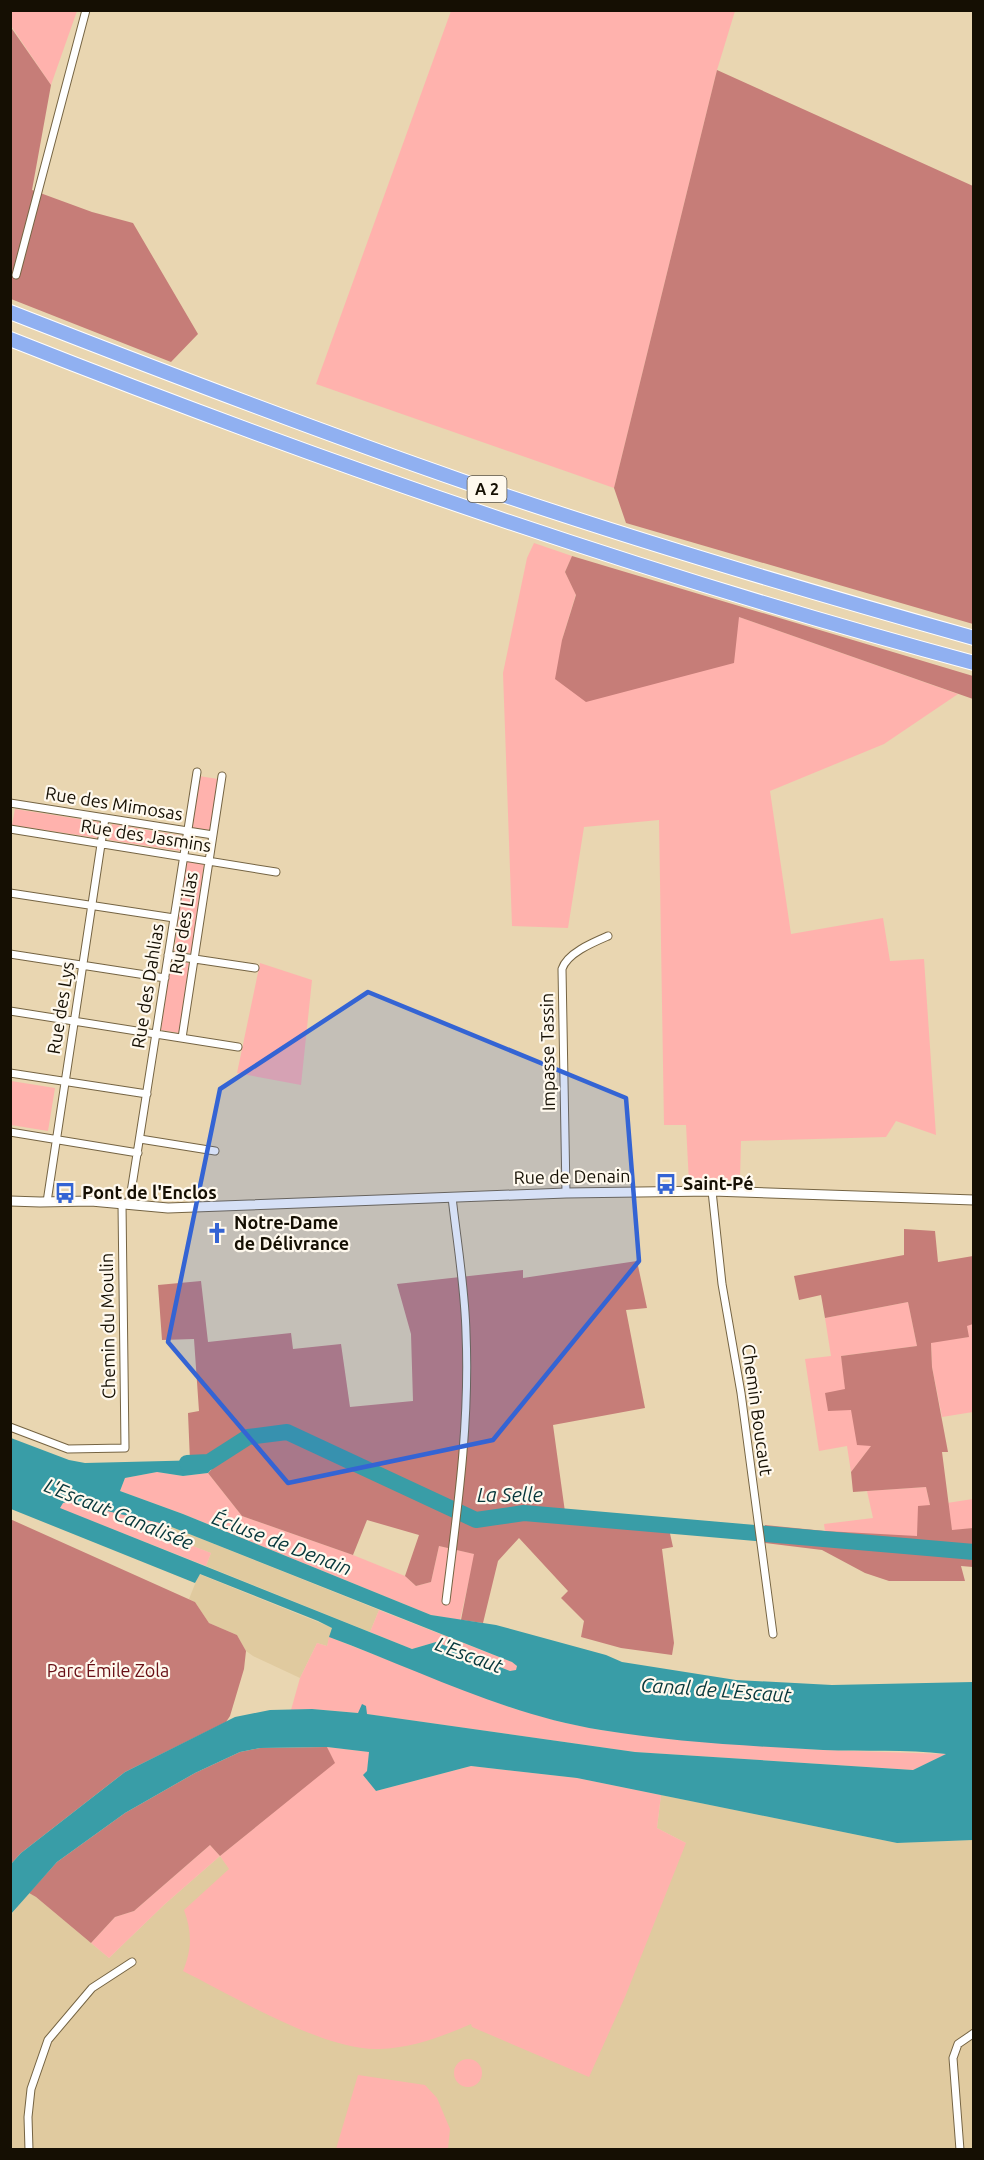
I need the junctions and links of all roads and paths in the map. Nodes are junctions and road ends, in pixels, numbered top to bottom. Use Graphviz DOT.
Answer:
graph roads {
  1 [pos="86,10"];
  2 [pos="16,275"];
  3 [pos="10,312"];
  4 [pos="10,339"];
  5 [pos="974,638"];
  6 [pos="974,663"];
  7 [pos="197,772"];
  8 [pos="222,776"];
  9 [pos="10,804"];
  10 [pos="105,818"];
  11 [pos="10,830"];
  12 [pos="187,831"];
  13 [pos="213,835"];
  14 [pos="102,844"];
  15 [pos="183,857"];
  16 [pos="209,861"];
  17 [pos="276,872"];
  18 [pos="10,893"];
  19 [pos="92,906"];
  20 [pos="174,918"];
  21 [pos="608,936"];
  22 [pos="10,954"];
  23 [pos="168,955"];
  24 [pos="194,959"];
  25 [pos="83,965"];
  26 [pos="255,968"];
  27 [pos="165,978"];
  28 [pos="10,1011"];
  29 [pos="74,1021"];
  30 [pos="156,1034"];
  31 [pos="182,1038"];
  32 [pos="238,1047"];
  33 [pos="10,1072"];
  34 [pos="65,1081"];
  35 [pos="147,1094"];
  36 [pos="10,1132"];
  37 [pos="56,1139"];
  38 [pos="140,1139"];
  39 [pos="215,1151"];
  40 [pos="138,1153"];
  41 [pos="712,1191"];
  42 [pos="566,1193"];
  43 [pos="452,1197"];
  44 [pos="974,1200"];
  45 [pos="10,1201"];
  46 [pos="46,1202"];
  47 [pos="126,1205"];
  48 [pos="10,1427"];
  49 [pos="446,1601"];
  50 [pos="773,1634"];
  51 [pos="132,1962"];
  52 [pos="974,2033"];
  53 [pos="29,2150"];
  54 [pos="960,2150"];
  1 -- 2 [label="street"];
  3 -- 5 [label="highway, A 2"];
  4 -- 6 [label="highway, A 2"];
  7 -- 12 [label="street, Rue des Dahlias"];
  8 -- 13 [label="street, Rue des Lilas"];
  9 -- 10 [label="street, Rue des Mimosas"];
  10 -- 12 [label="street, Rue des Mimosas"];
  10 -- 14 [label="street, Rue des Lys"];
  11 -- 14 [label="street, Rue des Jasmins"];
  12 -- 13 [label="street, Rue des Mimosas"];
  12 -- 15 [label="street, Rue des Dahlias"];
  13 -- 16 [label="street, Rue des Lilas"];
  14 -- 15 [label="street, Rue des Jasmins"];
  14 -- 19 [label="street, Rue des Lys"];
  15 -- 16 [label="street, Rue des Jasmins"];
  15 -- 20 [label="street, Rue des Dahlias"];
  16 -- 17 [label="street, Rue des Jasmins"];
  16 -- 24 [label="street, Rue des Lilas"];
  18 -- 19 [label="street"];
  19 -- 20 [label="street"];
  19 -- 25 [label="street, Rue des Lys"];
  20 -- 23 [label="street, Rue des Dahlias"];
  21 -- 42 [label="street, Impasse Tassin"];
  22 -- 25 [label="street"];
  23 -- 24 [label="street"];
  23 -- 27 [label="street, Rue des Dahlias"];
  24 -- 26 [label="street"];
  24 -- 31 [label="street, Rue des Lilas"];
  25 -- 27 [label="street"];
  25 -- 29 [label="street, Rue des Lys"];
  27 -- 30 [label="street, Rue des Dahlias"];
  28 -- 29 [label="street"];
  29 -- 30 [label="street"];
  29 -- 34 [label="street, Rue des Lys"];
  30 -- 31 [label="street"];
  30 -- 35 [label="street, Rue des Dahlias"];
  31 -- 32 [label="street"];
  33 -- 34 [label="street"];
  34 -- 35 [label="street"];
  34 -- 37 [label="street, Rue des Lys"];
  35 -- 38 [label="street, Rue des Dahlias"];
  36 -- 37 [label="street"];
  37 -- 40 [label="street"];
  37 -- 46 [label="street, Rue des Lys"];
  38 -- 39 [label="street"];
  38 -- 40 [label="street, Rue des Dahlias"];
  40 -- 47 [label="street, Rue des Dahlias"];
  41 -- 42 [label="street, Rue de Denain"];
  41 -- 44 [label="street, Rue de Denain"];
  41 -- 50 [label="street, Chemin Boucaut"];
  42 -- 43 [label="street, Rue de Denain"];
  43 -- 47 [label="street, Rue de Denain"];
  43 -- 49 [label="street"];
  45 -- 46 [label="street, Rue de Denain"];
  46 -- 47 [label="street, Rue de Denain"];
  47 -- 48 [label="street, Chemin du Moulin"];
  51 -- 53 [label="street"];
  52 -- 54 [label="street"];
}
